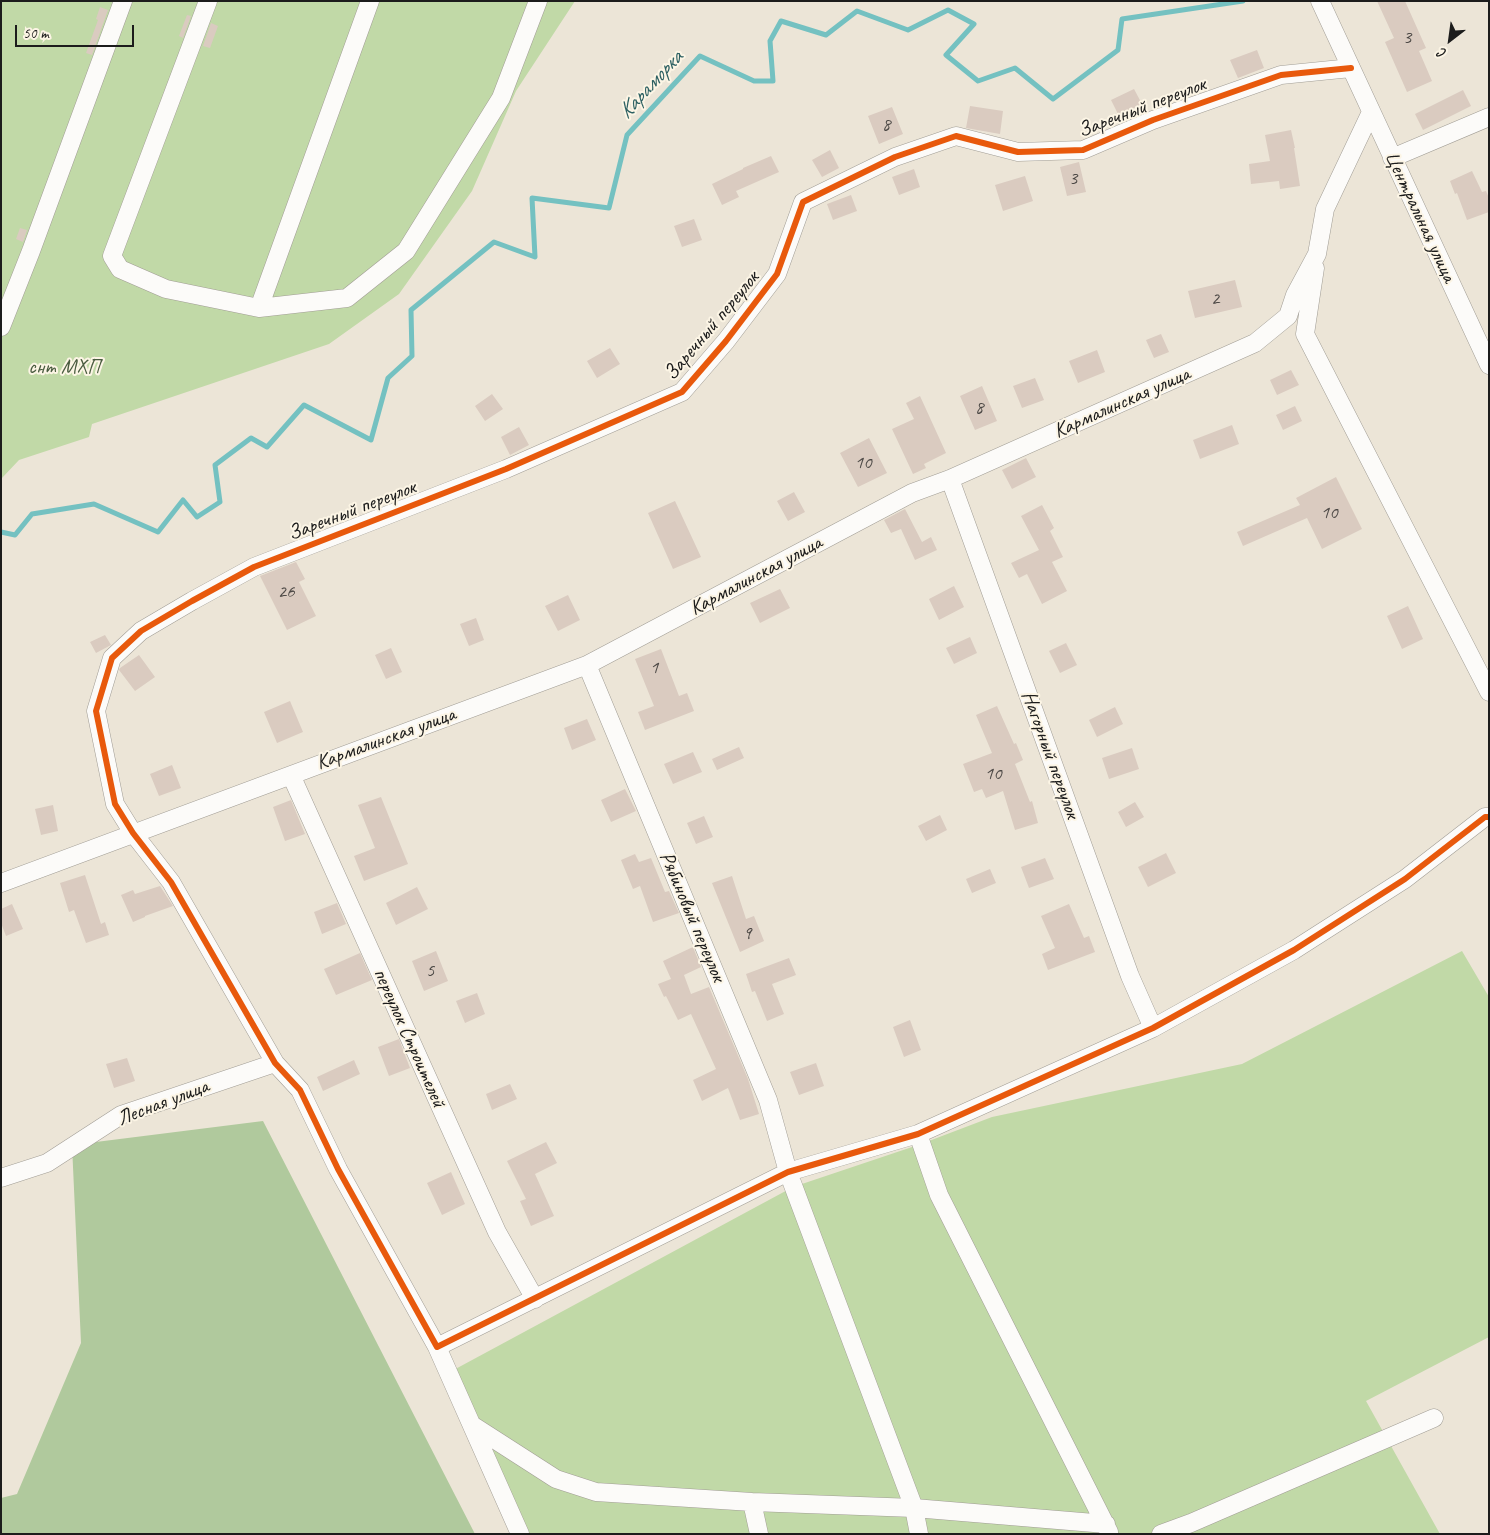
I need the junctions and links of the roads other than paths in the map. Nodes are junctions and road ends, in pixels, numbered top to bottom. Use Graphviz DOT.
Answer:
graph roads {
  1 [pos="123,1"];
  2 [pos="208,1"];
  3 [pos="370,1"];
  4 [pos="538,1"];
  5 [pos="1320,1"];
  6 [pos="1351,68"];
  7 [pos="1371,112"];
  8 [pos="1489,117"];
  9 [pos="1392,158"];
  10 [pos="1317,254"];
  11 [pos="259,308"];
  12 [pos="1,327"];
  13 [pos="1489,365"];
  14 [pos="950,480"];
  15 [pos="587,665"];
  16 [pos="1489,692"];
  17 [pos="291,775"];
  18 [pos="1489,817"];
  19 [pos="133,834"];
  20 [pos="1,882"];
  21 [pos="1153,1028"];
  22 [pos="276,1063"];
  23 [pos="918,1134"];
  24 [pos="788,1172"];
  25 [pos="1,1178"];
  26 [pos="535,1298"];
  27 [pos="437,1347"];
  28 [pos="1434,1418"];
  29 [pos="472,1425"];
  30 [pos="752,1502"];
  31 [pos="914,1508"];
  32 [pos="1108,1529"];
  33 [pos="520,1534"];
  34 [pos="758,1534"];
  35 [pos="919,1534"];
  36 [pos="1161,1534"];
  1 -- 12 [label="street"];
  2 -- 11 [label="street"];
  3 -- 11 [label="street"];
  4 -- 11 [label="street"];
  5 -- 6 [label="street, Центральная улица"];
  6 -- 7 [label="street, Центральная улица"];
  6 -- 19 [label="street, Заречный переулок"];
  7 -- 9 [label="street, Центральная улица"];
  7 -- 10 [label="street, Кармалинская улица"];
  8 -- 9 [label="street"];
  9 -- 13 [label="street, Центральная улица"];
  10 -- 14 [label="street, Кармалинская улица"];
  10 -- 16 [label="street"];
  14 -- 15 [label="street, Кармалинская улица"];
  14 -- 21 [label="street, Нагорный переулок"];
  15 -- 17 [label="street, Кармалинская улица"];
  15 -- 24 [label="street, Рябиновый переулок"];
  17 -- 19 [label="street, Кармалинская улица"];
  17 -- 26 [label="street, переулок Строителей"];
  18 -- 21 [label="street"];
  19 -- 20 [label="street, Кармалинская улица"];
  19 -- 22 [label="street, Заречный переулок"];
  21 -- 23 [label="street"];
  22 -- 25 [label="street, Лесная улица"];
  22 -- 27 [label="street, Заречный переулок"];
  23 -- 24 [label="street"];
  23 -- 32 [label="street"];
  24 -- 26 [label="street"];
  24 -- 31 [label="street, Рябиновый переулок"];
  26 -- 27 [label="street"];
  27 -- 29 [label="street, Заречный переулок"];
  28 -- 36 [label="street"];
  29 -- 30 [label="street"];
  29 -- 33 [label="street, Заречный переулок"];
  30 -- 31 [label="street"];
  30 -- 34 [label="street"];
  31 -- 32 [label="street"];
  31 -- 35 [label="street, Рябиновый переулок"];
}
